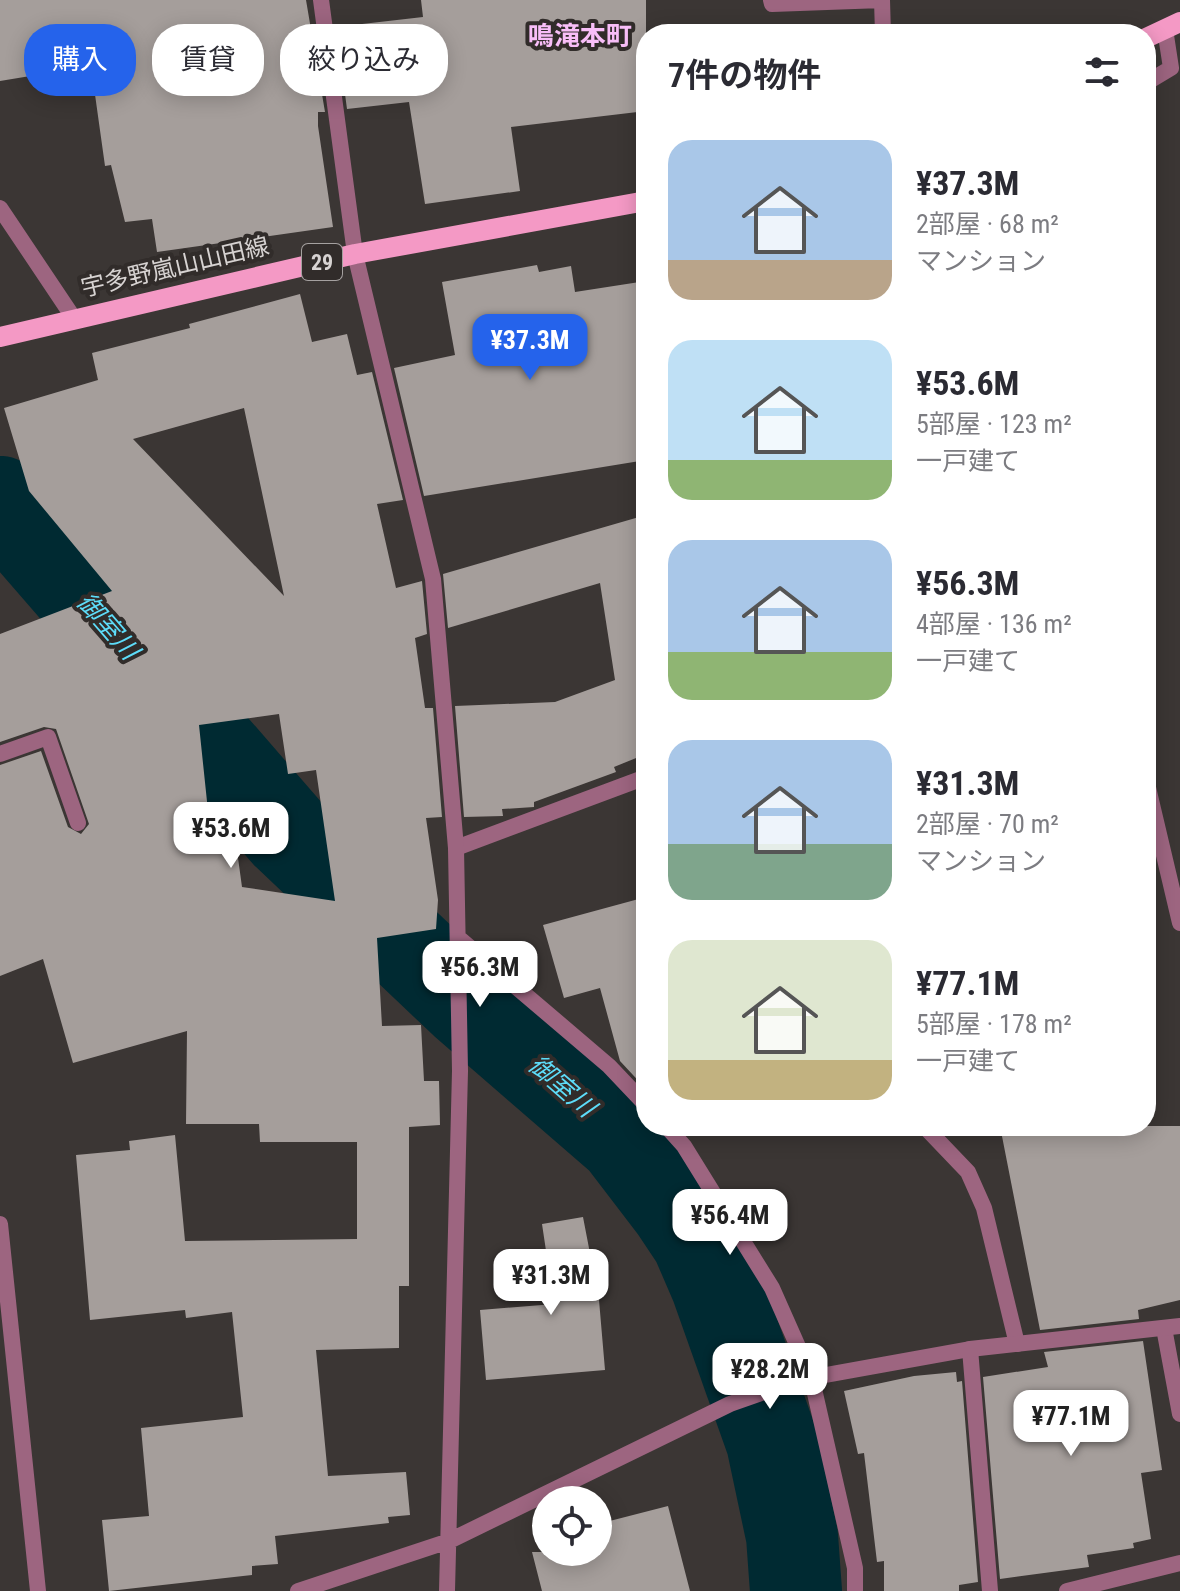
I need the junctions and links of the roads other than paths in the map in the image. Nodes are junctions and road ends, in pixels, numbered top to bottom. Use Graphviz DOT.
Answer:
graph roads {
  1 [pos="321,0"];
  2 [pos="771,0"];
  3 [pos="882,0"];
  4 [pos="883,24"];
  5 [pos="1172,25"];
  6 [pos="1176,71"];
  7 [pos="1156,79"];
  8 [pos="636,203"];
  9 [pos="0,208"];
  10 [pos="355,254"];
  11 [pos="73,317"];
  12 [pos="0,337"];
  13 [pos="0,754"];
  14 [pos="636,781"];
  15 [pos="1156,821"];
  16 [pos="78,823"];
  17 [pos="456,848"];
  18 [pos="1180,923"];
  19 [pos="460,944"];
  20 [pos="636,1094"];
  21 [pos="675,1136"];
  22 [pos="934,1136"];
  23 [pos="0,1224"];
  24 [pos="1172,1327"];
  25 [pos="1017,1344"];
  26 [pos="970,1349"];
  27 [pos="804,1378"];
  28 [pos="1180,1414"];
  29 [pos="449,1541"];
  30 [pos="1180,1563"];
  31 [pos="38,1591"];
  32 [pos="298,1591"];
  33 [pos="447,1591"];
  34 [pos="855,1591"];
  35 [pos="990,1591"];
  36 [pos="1067,1591"];
  1 -- 10 [label="street"];
  2 -- 3 [label="street"];
  3 -- 4 [label="street"];
  5 -- 6 [label="street"];
  6 -- 7 [label="street"];
  8 -- 10 [label="main road, 宇多野嵐山山田線 / 29"];
  9 -- 11 [label="street"];
  10 -- 11 [label="main road, 宇多野嵐山山田線 / 29"];
  10 -- 17 [label="street"];
  11 -- 12 [label="main road, 宇多野嵐山山田線 / 29"];
  13 -- 16 [label="street"];
  14 -- 17 [label="street"];
  15 -- 18 [label="street"];
  17 -- 19 [label="street"];
  19 -- 20 [label="street"];
  19 -- 29 [label="street"];
  21 -- 27 [label="street"];
  22 -- 25 [label="street"];
  23 -- 31 [label="street"];
  24 -- 25 [label="street"];
  24 -- 28 [label="street"];
  25 -- 26 [label="street"];
  26 -- 27 [label="street"];
  26 -- 35 [label="street"];
  27 -- 29 [label="street"];
  27 -- 34 [label="street"];
  29 -- 32 [label="street"];
  29 -- 33 [label="street"];
  30 -- 36 [label="street"];
}
